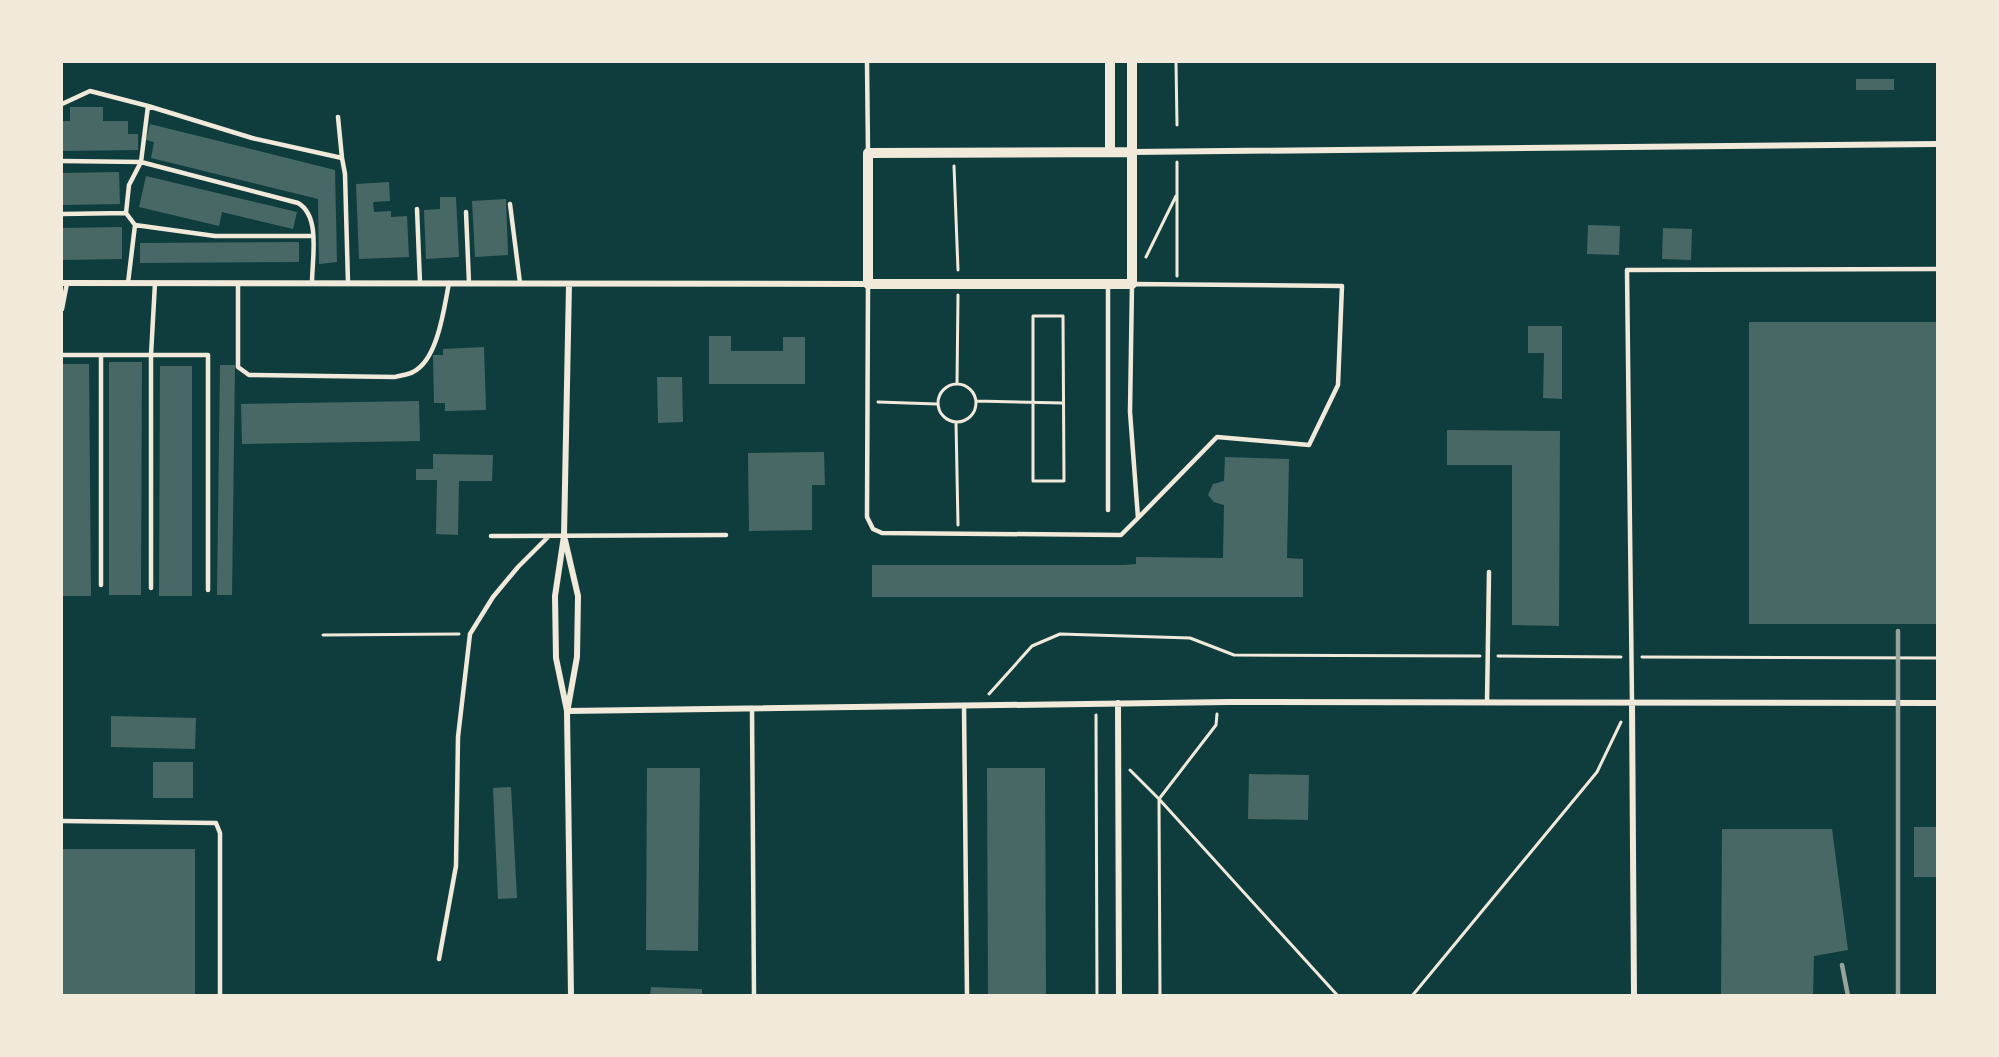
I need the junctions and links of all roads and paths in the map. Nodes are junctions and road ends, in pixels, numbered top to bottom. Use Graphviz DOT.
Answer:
graph roads {
  1 [pos="867,62"];
  2 [pos="1110,62"];
  3 [pos="1132,62"];
  4 [pos="1176,62"];
  5 [pos="62,104"];
  6 [pos="148,106"];
  7 [pos="338,117"];
  8 [pos="1177,124"];
  9 [pos="1938,144"];
  10 [pos="954,152"];
  11 [pos="1110,152"];
  12 [pos="1132,152"];
  13 [pos="868,153"];
  14 [pos="1177,157"];
  15 [pos="342,158"];
  16 [pos="62,161"];
  17 [pos="141,162"];
  18 [pos="1177,194"];
  19 [pos="510,204"];
  20 [pos="417,209"];
  21 [pos="466,212"];
  22 [pos="126,213"];
  23 [pos="62,214"];
  24 [pos="135,225"];
  25 [pos="312,236"];
  26 [pos="1938,269"];
  27 [pos="64,283"];
  28 [pos="128,283"];
  29 [pos="155,283"];
  30 [pos="238,283"];
  31 [pos="312,283"];
  32 [pos="348,283"];
  33 [pos="420,283"];
  34 [pos="449,283"];
  35 [pos="469,283"];
  36 [pos="520,283"];
  37 [pos="569,284"];
  38 [pos="868,284"];
  39 [pos="958,284"];
  40 [pos="1108,284"];
  41 [pos="1132,284"];
  42 [pos="1177,284"];
  43 [pos="62,309"];
  44 [pos="62,355"];
  45 [pos="101,355"];
  46 [pos="151,355"];
  47 [pos="957,384"];
  48 [pos="976,401"];
  49 [pos="867,402"];
  50 [pos="1033,402"];
  51 [pos="1063,403"];
  52 [pos="938,404"];
  53 [pos="956,422"];
  54 [pos="1108,510"];
  55 [pos="1138,518"];
  56 [pos="958,534"];
  57 [pos="726,535"];
  58 [pos="491,536"];
  59 [pos="549,536"];
  60 [pos="564,536"];
  61 [pos="1489,572"];
  62 [pos="100,585"];
  63 [pos="151,588"];
  64 [pos="208,590"];
  65 [pos="470,634"];
  66 [pos="1060,634"];
  67 [pos="323,635"];
  68 [pos="1218,702"];
  69 [pos="1938,702"];
  70 [pos="1096,703"];
  71 [pos="1118,703"];
  72 [pos="1487,703"];
  73 [pos="1632,703"];
  74 [pos="964,705"];
  75 [pos="980,705"];
  76 [pos="752,708"];
  77 [pos="567,711"];
  78 [pos="1118,759"];
  79 [pos="1159,799"];
  80 [pos="62,821"];
  81 [pos="439,959"];
  82 [pos="220,996"];
  83 [pos="571,996"];
  84 [pos="754,996"];
  85 [pos="967,996"];
  86 [pos="1097,996"];
  87 [pos="1119,996"];
  88 [pos="1160,996"];
  89 [pos="1338,996"];
  90 [pos="1412,996"];
  91 [pos="1634,996"];
  1 -- 13 [label="lane"];
  2 -- 11 [label="street"];
  3 -- 12 [label="street"];
  4 -- 8 [label="path"];
  5 -- 6 [label="lane"];
  6 -- 15 [label="lane"];
  6 -- 17 [label="lane"];
  7 -- 15 [label="lane"];
  9 -- 12 [label="street"];
  10 -- 11 [label="street"];
  10 -- 13 [label="street"];
  10 -- 39 [label="path"];
  11 -- 12 [label="street"];
  12 -- 41 [label="street"];
  13 -- 38 [label="street"];
  14 -- 18 [label="path"];
  15 -- 32 [label="lane"];
  16 -- 17 [label="lane"];
  17 -- 22 [label="lane"];
  17 -- 25 [label="lane"];
  18 -- 41 [label="path"];
  18 -- 42 [label="path"];
  19 -- 36 [label="lane"];
  20 -- 33 [label="lane"];
  21 -- 35 [label="lane"];
  22 -- 23 [label="lane"];
  22 -- 24 [label="lane"];
  24 -- 25 [label="lane"];
  24 -- 28 [label="lane"];
  25 -- 31 [label="lane"];
  26 -- 73 [label="lane"];
  27 -- 28 [label="street"];
  27 -- 43 [label="lane"];
  28 -- 29 [label="street"];
  29 -- 30 [label="street"];
  29 -- 46 [label="lane"];
  30 -- 31 [label="street"];
  30 -- 34 [label="lane"];
  31 -- 32 [label="street"];
  32 -- 33 [label="street"];
  33 -- 34 [label="street"];
  34 -- 35 [label="street"];
  35 -- 36 [label="street"];
  36 -- 37 [label="street"];
  37 -- 38 [label="street"];
  37 -- 60 [label="street"];
  38 -- 39 [label="street"];
  38 -- 49 [label="lane"];
  39 -- 40 [label="street"];
  39 -- 47 [label="path"];
  40 -- 41 [label="street"];
  40 -- 54 [label="lane"];
  41 -- 42 [label="lane"];
  41 -- 55 [label="lane"];
  42 -- 55 [label="lane"];
  44 -- 45 [label="lane"];
  45 -- 46 [label="lane"];
  45 -- 62 [label="lane"];
  46 -- 63 [label="lane"];
  46 -- 64 [label="lane"];
  47 -- 48 [label="path"];
  47 -- 52 [label="path"];
  48 -- 50 [label="path"];
  48 -- 53 [label="path"];
  49 -- 52 [label="path"];
  49 -- 56 [label="lane"];
  50 -- 51 [label="path"];
  50 -- 51 [label="path"];
  50 -- 51 [label="path"];
  52 -- 53 [label="path"];
  53 -- 56 [label="path"];
  55 -- 56 [label="lane"];
  57 -- 60 [label="lane"];
  58 -- 59 [label="lane"];
  59 -- 60 [label="lane"];
  59 -- 65 [label="lane"];
  60 -- 77 [label="street"];
  60 -- 77 [label="street"];
  61 -- 72 [label="lane"];
  65 -- 67 [label="path"];
  65 -- 81 [label="lane"];
  66 -- 75 [label="path"];
  68 -- 71 [label="street"];
  68 -- 72 [label="street"];
  68 -- 79 [label="path"];
  69 -- 73 [label="street"];
  70 -- 71 [label="street"];
  70 -- 75 [label="street"];
  70 -- 86 [label="path"];
  71 -- 78 [label="street"];
  72 -- 73 [label="street"];
  73 -- 90 [label="path"];
  73 -- 91 [label="street"];
  74 -- 75 [label="street"];
  74 -- 76 [label="street"];
  74 -- 85 [label="lane"];
  76 -- 77 [label="street"];
  76 -- 84 [label="lane"];
  77 -- 83 [label="street"];
  78 -- 79 [label="path"];
  78 -- 87 [label="street"];
  79 -- 88 [label="path"];
  79 -- 89 [label="path"];
  80 -- 82 [label="lane"];
}
